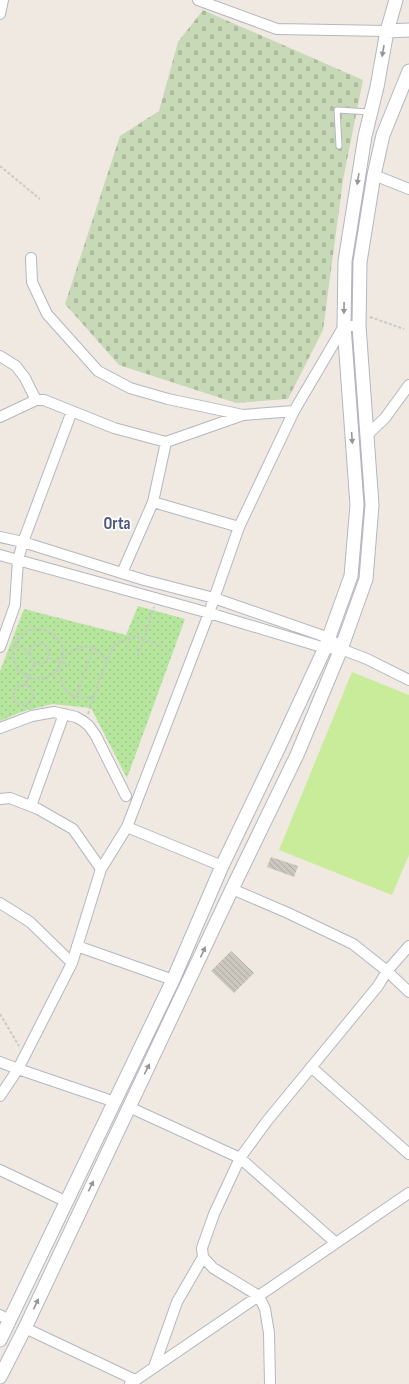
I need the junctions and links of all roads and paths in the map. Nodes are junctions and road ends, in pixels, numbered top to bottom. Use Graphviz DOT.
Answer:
graph roads {
  1 [pos="3,0"];
  2 [pos="198,0"];
  3 [pos="396,0"];
  4 [pos="0,14"];
  5 [pos="409,30"];
  6 [pos="387,31"];
  7 [pos="407,78"];
  8 [pos="371,112"];
  9 [pos="339,146"];
  10 [pos="0,166"];
  11 [pos="374,175"];
  12 [pos="409,189"];
  13 [pos="40,198"];
  14 [pos="30,258"];
  15 [pos="359,320"];
  16 [pos="344,326"];
  17 [pos="404,329"];
  18 [pos="0,356"];
  19 [pos="409,385"];
  20 [pos="36,400"];
  21 [pos="72,411"];
  22 [pos="294,411"];
  23 [pos="243,415"];
  24 [pos="0,417"];
  25 [pos="366,436"];
  26 [pos="166,442"];
  27 [pos="153,502"];
  28 [pos="239,527"];
  29 [pos="0,537"];
  30 [pos="23,542"];
  31 [pos="0,555"];
  32 [pos="18,560"];
  33 [pos="122,573"];
  34 [pos="157,598"];
  35 [pos="214,598"];
  36 [pos="209,613"];
  37 [pos="143,639"];
  38 [pos="327,643"];
  39 [pos="14,645"];
  40 [pos="0,647"];
  41 [pos="162,647"];
  42 [pos="93,648"];
  43 [pos="341,649"];
  44 [pos="29,651"];
  45 [pos="138,656"];
  46 [pos="62,657"];
  47 [pos="49,658"];
  48 [pos="107,661"];
  49 [pos="61,662"];
  50 [pos="34,663"];
  51 [pos="70,666"];
  52 [pos="58,669"];
  53 [pos="29,677"];
  54 [pos="409,680"];
  55 [pos="26,686"];
  56 [pos="94,696"];
  57 [pos="76,697"];
  58 [pos="64,714"];
  59 [pos="86,723"];
  60 [pos="0,728"];
  61 [pos="126,796"];
  62 [pos="0,799"];
  63 [pos="31,806"];
  64 [pos="127,827"];
  65 [pos="222,866"];
  66 [pos="101,869"];
  67 [pos="232,889"];
  68 [pos="0,903"];
  69 [pos="77,946"];
  70 [pos="409,946"];
  71 [pos="72,962"];
  72 [pos="387,971"];
  73 [pos="173,980"];
  74 [pos="409,992"];
  75 [pos="0,1014"];
  76 [pos="24,1056"];
  77 [pos="0,1062"];
  78 [pos="311,1067"];
  79 [pos="18,1069"];
  80 [pos="0,1096"];
  81 [pos="115,1102"];
  82 [pos="129,1107"];
  83 [pos="409,1154"];
  84 [pos="240,1158"];
  85 [pos="0,1170"];
  86 [pos="409,1193"];
  87 [pos="67,1202"];
  88 [pos="336,1243"];
  89 [pos="203,1257"];
  90 [pos="259,1296"];
  91 [pos="4,1318"];
  92 [pos="24,1328"];
  93 [pos="0,1340"];
  94 [pos="154,1367"];
  95 [pos="0,1377"];
  96 [pos="132,1382"];
  97 [pos="270,1384"];
  1 -- 4 [label="street"];
  2 -- 6 [label="street"];
  3 -- 6 [label="street"];
  5 -- 6 [label="street"];
  6 -- 8 [label="street, one-way"];
  7 -- 11 [label="street"];
  8 -- 9 [label="lane"];
  8 -- 16 [label="street, one-way"];
  10 -- 13 [label="path"];
  11 -- 12 [label="street"];
  11 -- 15 [label="street"];
  14 -- 23 [label="street"];
  15 -- 16 [label="street"];
  15 -- 17 [label="path"];
  15 -- 25 [label="street"];
  16 -- 22 [label="street"];
  16 -- 38 [label="street, one-way"];
  18 -- 20 [label="street"];
  19 -- 25 [label="street"];
  20 -- 21 [label="street"];
  20 -- 24 [label="street"];
  21 -- 26 [label="street"];
  21 -- 30 [label="street"];
  22 -- 23 [label="street"];
  22 -- 28 [label="street"];
  23 -- 26 [label="street"];
  25 -- 43 [label="street"];
  26 -- 27 [label="street"];
  27 -- 28 [label="street"];
  27 -- 33 [label="street"];
  28 -- 35 [label="street"];
  29 -- 30 [label="street"];
  30 -- 32 [label="street"];
  30 -- 33 [label="street"];
  31 -- 32 [label="street"];
  32 -- 34 [label="street"];
  32 -- 40 [label="street"];
  33 -- 35 [label="street"];
  34 -- 36 [label="street"];
  34 -- 37 [label="path"];
  35 -- 36 [label="street"];
  35 -- 38 [label="street"];
  36 -- 38 [label="street"];
  36 -- 64 [label="street"];
  37 -- 41 [label="path"];
  37 -- 45 [label="path"];
  37 -- 48 [label="path"];
  38 -- 43 [label="street"];
  38 -- 65 [label="street"];
  39 -- 44 [label="path"];
  39 -- 46 [label="path"];
  39 -- 53 [label="path"];
  42 -- 46 [label="path"];
  42 -- 48 [label="path"];
  42 -- 57 [label="path"];
  43 -- 54 [label="street"];
  43 -- 67 [label="street"];
  44 -- 47 [label="path"];
  44 -- 50 [label="path"];
  46 -- 49 [label="path"];
  47 -- 49 [label="path"];
  47 -- 50 [label="path"];
  48 -- 56 [label="path"];
  49 -- 51 [label="path"];
  49 -- 52 [label="path"];
  50 -- 53 [label="path"];
  52 -- 53 [label="path"];
  52 -- 57 [label="path"];
  53 -- 55 [label="path"];
  55 -- 55 [label="path"];
  56 -- 57 [label="path"];
  56 -- 59 [label="path"];
  58 -- 59 [label="street"];
  58 -- 60 [label="street"];
  58 -- 63 [label="street"];
  59 -- 61 [label="street"];
  62 -- 63 [label="street"];
  63 -- 66 [label="street"];
  64 -- 65 [label="street"];
  64 -- 66 [label="street"];
  65 -- 73 [label="street"];
  66 -- 69 [label="street"];
  67 -- 72 [label="street"];
  82 -- 67 [label="street, one-way"];
  68 -- 71 [label="street"];
  69 -- 71 [label="street"];
  69 -- 73 [label="street"];
  70 -- 72 [label="street"];
  71 -- 76 [label="street"];
  72 -- 74 [label="street"];
  72 -- 78 [label="street"];
  73 -- 81 [label="street"];
  75 -- 76 [label="path"];
  76 -- 79 [label="street"];
  77 -- 79 [label="street"];
  78 -- 83 [label="street"];
  78 -- 84 [label="street"];
  79 -- 80 [label="street"];
  79 -- 81 [label="street"];
  81 -- 82 [label="street"];
  81 -- 87 [label="street"];
  82 -- 84 [label="street"];
  92 -- 82 [label="street, one-way"];
  84 -- 88 [label="street"];
  84 -- 89 [label="street"];
  85 -- 87 [label="street"];
  86 -- 88 [label="street"];
  87 -- 91 [label="street"];
  88 -- 90 [label="street"];
  89 -- 90 [label="street"];
  89 -- 94 [label="street"];
  90 -- 94 [label="street"];
  90 -- 97 [label="street"];
  91 -- 92 [label="street"];
  91 -- 93 [label="street"];
  92 -- 95 [label="street"];
  92 -- 96 [label="street"];
  94 -- 96 [label="street"];
}
